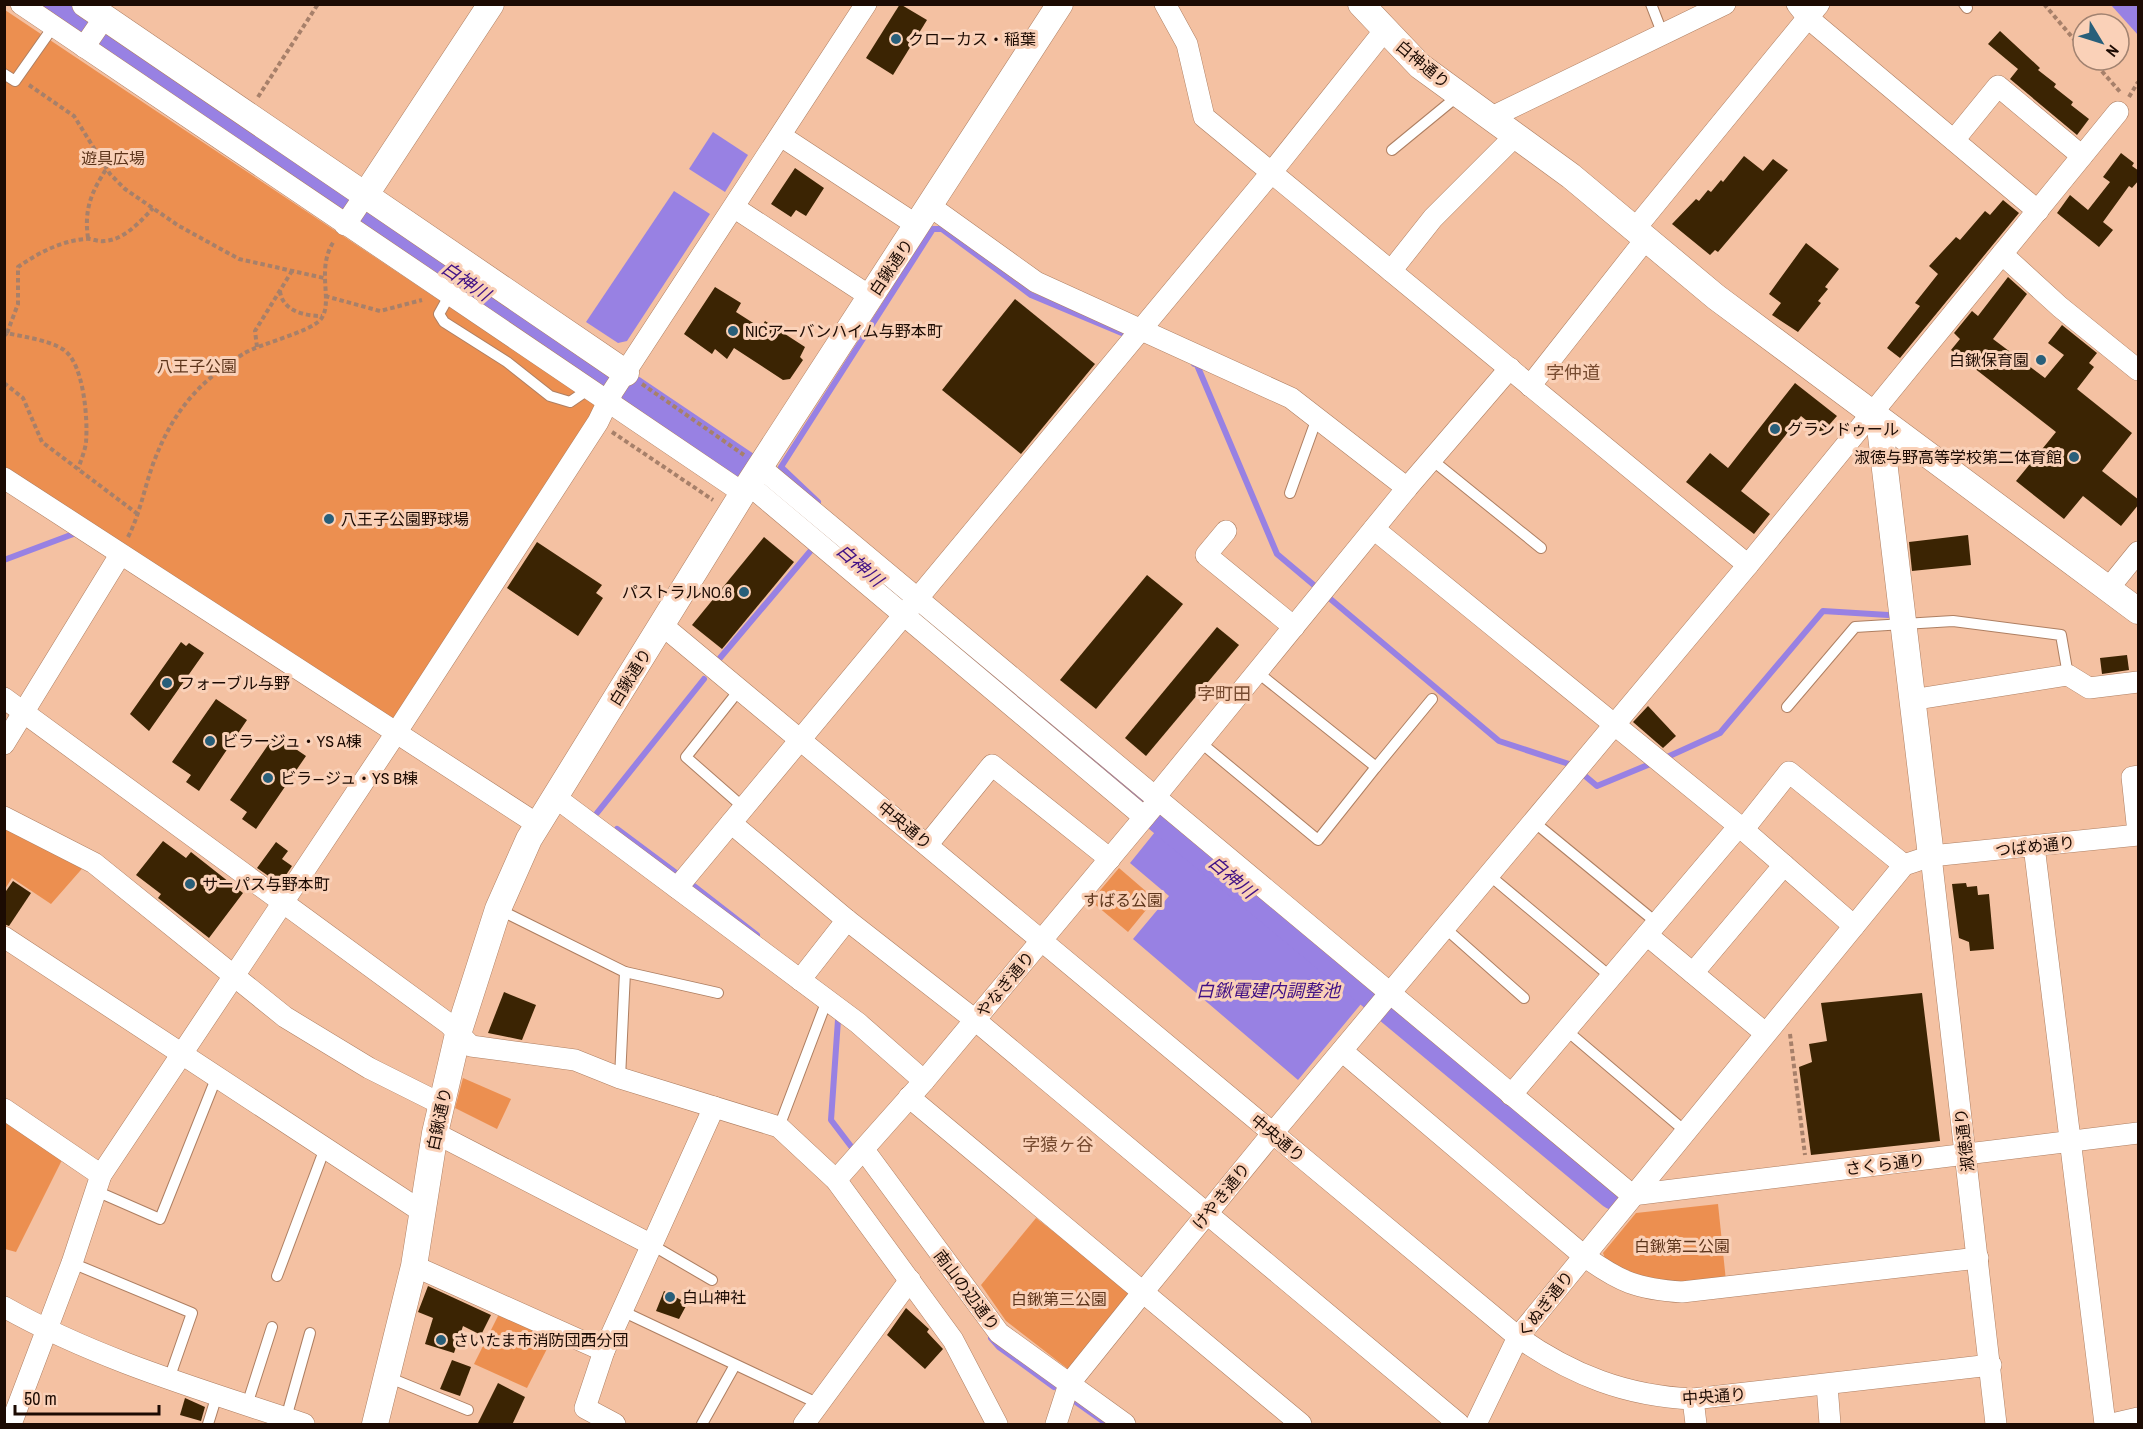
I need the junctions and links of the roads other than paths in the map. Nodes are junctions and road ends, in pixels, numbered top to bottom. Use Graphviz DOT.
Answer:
graph roads {
  1 [pos="21,4"];
  2 [pos="491,4"];
  3 [pos="866,4"];
  4 [pos="1060,4"];
  5 [pos="1165,4"];
  6 [pos="1361,4"];
  7 [pos="1651,4"];
  8 [pos="1725,4"];
  9 [pos="1808,9"];
  10 [pos="53,27"];
  11 [pos="92,27"];
  12 [pos="1384,31"];
  13 [pos="1663,35"];
  14 [pos="4,74"];
  15 [pos="1460,94"];
  16 [pos="2122,106"];
  17 [pos="1492,117"];
  18 [pos="1516,135"];
  19 [pos="781,136"];
  20 [pos="1954,140"];
  21 [pos="1392,150"];
  22 [pos="2082,156"];
  23 [pos="1271,173"];
  24 [pos="735,208"];
  25 [pos="356,209"];
  26 [pos="2038,211"];
  27 [pos="924,216"];
  28 [pos="1640,235"];
  29 [pos="2002,254"];
  30 [pos="1390,271"];
  31 [pos="871,297"];
  32 [pos="1140,330"];
  33 [pos="1510,368"];
  34 [pos="2139,370"];
  35 [pos="618,386"];
  36 [pos="1530,386"];
  37 [pos="1876,416"];
  38 [pos="1317,418"];
  39 [pos="1432,460"];
  40 [pos="4,478"];
  41 [pos="748,480"];
  42 [pos="1407,489"];
  43 [pos="1290,493"];
  44 [pos="1374,529"];
  45 [pos="1226,531"];
  46 [pos="1540,548"];
  47 [pos="2139,552"];
  48 [pos="120,555"];
  49 [pos="1748,565"];
  50 [pos="2108,589"];
  51 [pos="910,606"];
  52 [pos="2139,610"];
  53 [pos="662,625"];
  54 [pos="1902,626"];
  55 [pos="1294,627"];
  56 [pos="1257,672"];
  57 [pos="2068,675"];
  58 [pos="2139,682"];
  59 [pos="740,689"];
  60 [pos="4,698"];
  61 [pos="1432,699"];
  62 [pos="1911,700"];
  63 [pos="1787,707"];
  64 [pos="26,712"];
  65 [pos="1615,726"];
  66 [pos="396,733"];
  67 [pos="800,738"];
  68 [pos="1200,742"];
  69 [pos="4,744"];
  70 [pos="1376,767"];
  71 [pos="2139,776"];
  72 [pos="555,796"];
  73 [pos="1152,806"];
  74 [pos="737,815"];
  75 [pos="4,817"];
  76 [pos="1534,822"];
  77 [pos="537,824"];
  78 [pos="1741,828"];
  79 [pos="2139,834"];
  80 [pos="928,844"];
  81 [pos="2034,846"];
  82 [pos="1932,856"];
  83 [pos="1110,859"];
  84 [pos="1784,865"];
  85 [pos="1904,865"];
  86 [pos="1489,875"];
  87 [pos="677,888"];
  88 [pos="282,903"];
  89 [pos="498,909"];
  90 [pos="847,920"];
  91 [pos="1854,926"];
  92 [pos="1445,928"];
  93 [pos="1652,929"];
  94 [pos="4,937"];
  95 [pos="1041,942"];
  96 [pos="625,972"];
  97 [pos="1693,974"];
  98 [pos="1611,977"];
  99 [pos="233,978"];
  100 [pos="800,980"];
  101 [pos="718,993"];
  102 [pos="1524,998"];
  103 [pos="1385,999"];
  104 [pos="827,1000"];
  105 [pos="975,1020"];
  106 [pos="1566,1030"];
  107 [pos="459,1034"];
  108 [pos="1765,1034"];
  109 [pos="1342,1051"];
  110 [pos="181,1052"];
  111 [pos="217,1076"];
  112 [pos="620,1078"];
  113 [pos="924,1080"];
  114 [pos="1511,1095"];
  115 [pos="909,1097"];
  116 [pos="441,1104"];
  117 [pos="714,1107"];
  118 [pos="4,1109"];
  119 [pos="779,1127"];
  120 [pos="1685,1131"];
  121 [pos="2139,1133"];
  122 [pos="435,1134"];
  123 [pos="1272,1134"];
  124 [pos="2072,1141"];
  125 [pos="325,1148"];
  126 [pos="864,1150"];
  127 [pos="1966,1154"];
  128 [pos="836,1180"];
  129 [pos="99,1183"];
  130 [pos="1632,1195"];
  131 [pos="421,1211"];
  132 [pos="1206,1215"];
  133 [pos="652,1245"];
  134 [pos="1584,1256"];
  135 [pos="1978,1258"];
  136 [pos="72,1263"];
  137 [pos="414,1266"];
  138 [pos="277,1276"];
  139 [pos="712,1280"];
  140 [pos="910,1280"];
  141 [pos="1143,1292"];
  142 [pos="4,1307"];
  143 [pos="622,1311"];
  144 [pos="272,1327"];
  145 [pos="47,1331"];
  146 [pos="310,1333"];
  147 [pos="1518,1337"];
  148 [pos="604,1352"];
  149 [pos="735,1365"];
  150 [pos="1990,1365"];
  151 [pos="385,1376"];
  152 [pos="169,1379"];
  153 [pos="1069,1384"];
  154 [pos="1827,1385"];
  155 [pos="217,1395"];
  156 [pos="1693,1399"];
  157 [pos="817,1403"];
  158 [pos="247,1405"];
  159 [pos="468,1410"];
  160 [pos="2139,1418"];
  161 [pos="295,1421"];
  162 [pos="614,1424"];
  163 [pos="11,1425"];
  164 [pos="208,1425"];
  165 [pos="375,1425"];
  166 [pos="702,1425"];
  167 [pos="804,1425"];
  168 [pos="997,1425"];
  169 [pos="1056,1425"];
  170 [pos="1125,1425"];
  171 [pos="1301,1425"];
  172 [pos="1459,1425"];
  173 [pos="1476,1425"];
  174 [pos="1696,1425"];
  175 [pos="1830,1425"];
  176 [pos="1996,1425"];
  177 [pos="2105,1425"];
  178 [pos="2112,1425"];
  1 -- 10 [label="street"];
  2 -- 25 [label="street"];
  3 -- 19 [label="street"];
  4 -- 27 [label="street, 白鍬通り"];
  5 -- 23 [label="street"];
  6 -- 12 [label="street, 白神通り"];
  7 -- 13 [label="lane"];
  8 -- 13 [label="street"];
  9 -- 20 [label="street"];
  9 -- 28 [label="street"];
  10 -- 11 [label="street"];
  10 -- 14 [label="lane"];
  11 -- 25 [label="street"];
  11 -- 25 [label="street"];
  12 -- 15 [label="street, 白神通り"];
  12 -- 23 [label="street"];
  13 -- 17 [label="street"];
  15 -- 17 [label="street, 白神通り"];
  15 -- 21 [label="lane"];
  16 -- 22 [label="street, けやき通り"];
  17 -- 18 [label="street, 白神通り"];
  18 -- 28 [label="street, 白神通り"];
  18 -- 30 [label="street"];
  19 -- 24 [label="street"];
  19 -- 27 [label="street"];
  20 -- 22 [label="street"];
  20 -- 26 [label="street"];
  22 -- 26 [label="street, けやき通り"];
  23 -- 30 [label="street"];
  23 -- 32 [label="street"];
  24 -- 31 [label="street"];
  24 -- 35 [label="street"];
  25 -- 35 [label="street"];
  25 -- 35 [label="street"];
  26 -- 29 [label="street, けやき通り"];
  27 -- 31 [label="street, 白鍬通り"];
  27 -- 32 [label="street"];
  28 -- 36 [label="street"];
  28 -- 37 [label="street, 白神通り"];
  29 -- 34 [label="street"];
  29 -- 37 [label="street, けやき通り"];
  30 -- 33 [label="street"];
  31 -- 41 [label="street, 白鍬通り"];
  32 -- 38 [label="street"];
  32 -- 51 [label="street"];
  33 -- 36 [label="street"];
  33 -- 39 [label="street, やなぎ通り"];
  35 -- 41 [label="street"];
  35 -- 66 [label="street"];
  36 -- 49 [label="street"];
  37 -- 49 [label="street, けやき通り"];
  37 -- 50 [label="street, 白神通り"];
  37 -- 54 [label="street"];
  38 -- 42 [label="street"];
  38 -- 43 [label="lane"];
  39 -- 42 [label="street, やなぎ通り"];
  39 -- 46 [label="lane"];
  40 -- 48 [label="street"];
  41 -- 51 [label="street"];
  41 -- 53 [label="street, 白鍬通り"];
  42 -- 44 [label="street, やなぎ通り"];
  44 -- 55 [label="street, やなぎ通り"];
  44 -- 65 [label="street"];
  45 -- 55 [label="street"];
  47 -- 50 [label="street"];
  48 -- 64 [label="street"];
  48 -- 66 [label="street"];
  49 -- 65 [label="street, けやき通り"];
  50 -- 52 [label="street, 白神通り"];
  51 -- 67 [label="street"];
  51 -- 73 [label="street"];
  53 -- 59 [label="street, 中央通り"];
  53 -- 72 [label="street, 白鍬通り"];
  54 -- 57 [label="lane"];
  54 -- 62 [label="street"];
  54 -- 63 [label="lane"];
  55 -- 56 [label="street, やなぎ通り"];
  56 -- 68 [label="street, やなぎ通り"];
  56 -- 70 [label="lane"];
  57 -- 58 [label="street"];
  57 -- 62 [label="street"];
  59 -- 67 [label="street, 中央通り"];
  59 -- 74 [label="lane"];
  60 -- 64 [label="street"];
  61 -- 70 [label="lane"];
  62 -- 82 [label="street"];
  64 -- 69 [label="street"];
  64 -- 88 [label="street"];
  65 -- 76 [label="street, けやき通り"];
  65 -- 78 [label="street"];
  66 -- 77 [label="street"];
  66 -- 88 [label="street"];
  67 -- 74 [label="street"];
  67 -- 80 [label="street, 中央通り"];
  68 -- 70 [label="lane"];
  68 -- 73 [label="street, やなぎ通り"];
  71 -- 79 [label="street"];
  72 -- 77 [label="street, 白鍬通り"];
  72 -- 87 [label="street"];
  73 -- 83 [label="street, やなぎ通り"];
  73 -- 103 [label="street"];
  74 -- 87 [label="street"];
  74 -- 90 [label="street"];
  75 -- 99 [label="street"];
  76 -- 86 [label="street, けやき通り"];
  76 -- 93 [label="lane"];
  77 -- 89 [label="street, 白鍬通り"];
  78 -- 84 [label="street"];
  78 -- 85 [label="street"];
  78 -- 93 [label="street"];
  79 -- 81 [label="street, つばめ通り"];
  80 -- 83 [label="street"];
  80 -- 95 [label="street, 中央通り"];
  81 -- 82 [label="street, つばめ通り"];
  81 -- 124 [label="street"];
  82 -- 85 [label="street, つばめ通り"];
  82 -- 127 [label="street, 淑徳通り"];
  83 -- 95 [label="street, やなぎ通り"];
  84 -- 91 [label="street"];
  84 -- 97 [label="street"];
  85 -- 91 [label="street, くぬぎ通り"];
  86 -- 92 [label="street, けやき通り"];
  86 -- 98 [label="lane"];
  87 -- 100 [label="street"];
  88 -- 99 [label="street"];
  88 -- 107 [label="street"];
  89 -- 96 [label="lane"];
  89 -- 107 [label="street, 白鍬通り"];
  90 -- 100 [label="street"];
  90 -- 105 [label="street"];
  91 -- 108 [label="street, くぬぎ通り"];
  92 -- 102 [label="lane"];
  92 -- 103 [label="street, けやき通り"];
  93 -- 97 [label="street"];
  93 -- 98 [label="street"];
  94 -- 110 [label="street"];
  95 -- 105 [label="street, やなぎ通り"];
  95 -- 123 [label="street, 中央通り"];
  96 -- 101 [label="lane"];
  96 -- 112 [label="lane"];
  97 -- 108 [label="street"];
  98 -- 106 [label="street"];
  99 -- 110 [label="street"];
  99 -- 116 [label="street"];
  100 -- 104 [label="street"];
  103 -- 109 [label="street, けやき通り"];
  103 -- 114 [label="street"];
  104 -- 113 [label="street"];
  104 -- 119 [label="lane"];
  105 -- 113 [label="street, やなぎ通り"];
  105 -- 132 [label="street"];
  106 -- 114 [label="street"];
  106 -- 120 [label="lane"];
  107 -- 112 [label="street"];
  107 -- 116 [label="street, 白鍬通り"];
  108 -- 120 [label="street, くぬぎ通り"];
  109 -- 123 [label="street, けやき通り"];
  109 -- 134 [label="street"];
  110 -- 111 [label="street"];
  110 -- 129 [label="street"];
  111 -- 125 [label="street"];
  111 -- 129 [label="lane"];
  112 -- 117 [label="street"];
  113 -- 115 [label="street, やなぎ通り"];
  114 -- 130 [label="street"];
  115 -- 126 [label="street, やなぎ通り"];
  115 -- 141 [label="street"];
  116 -- 122 [label="street, 白鍬通り"];
  117 -- 119 [label="street"];
  117 -- 133 [label="street"];
  118 -- 129 [label="street"];
  119 -- 128 [label="street"];
  120 -- 130 [label="street, くぬぎ通り"];
  121 -- 124 [label="street, さくら通り"];
  122 -- 131 [label="street, 白鍬通り"];
  122 -- 133 [label="street"];
  123 -- 132 [label="street, けやき通り"];
  123 -- 147 [label="street, 中央通り"];
  124 -- 127 [label="street, さくら通り"];
  124 -- 177 [label="street"];
  125 -- 131 [label="street"];
  125 -- 138 [label="lane"];
  126 -- 128 [label="street, やなぎ通り"];
  126 -- 153 [label="street, 南山の辺通り"];
  127 -- 130 [label="street, さくら通り"];
  127 -- 135 [label="street, 淑徳通り"];
  128 -- 140 [label="street"];
  129 -- 136 [label="street"];
  130 -- 134 [label="street, くぬぎ通り"];
  131 -- 137 [label="street, 白鍬通り"];
  132 -- 141 [label="street, けやき通り"];
  132 -- 172 [label="street"];
  133 -- 139 [label="lane"];
  133 -- 143 [label="street"];
  134 -- 135 [label="street"];
  134 -- 147 [label="street, くぬぎ通り"];
  135 -- 150 [label="street, 淑徳通り"];
  136 -- 145 [label="street"];
  136 -- 152 [label="lane"];
  137 -- 148 [label="street"];
  137 -- 151 [label="street, 白鍬通り"];
  140 -- 157 [label="street"];
  140 -- 168 [label="street"];
  141 -- 153 [label="street, けやき通り"];
  141 -- 171 [label="street"];
  142 -- 145 [label="street"];
  143 -- 148 [label="street"];
  143 -- 149 [label="lane"];
  144 -- 158 [label="lane"];
  145 -- 152 [label="street"];
  145 -- 163 [label="street"];
  146 -- 161 [label="lane"];
  147 -- 156 [label="street, 中央通り"];
  147 -- 173 [label="street, くぬぎ通り"];
  148 -- 162 [label="street"];
  149 -- 157 [label="lane"];
  149 -- 166 [label="lane"];
  150 -- 154 [label="street, 中央通り"];
  150 -- 176 [label="street, 淑徳通り"];
  151 -- 159 [label="lane"];
  151 -- 165 [label="street, 白鍬通り"];
  152 -- 155 [label="street"];
  153 -- 169 [label="street"];
  153 -- 170 [label="street, 南山の辺通り"];
  154 -- 156 [label="street, 中央通り"];
  154 -- 175 [label="street"];
  155 -- 158 [label="street"];
  155 -- 164 [label="lane"];
  156 -- 174 [label="street"];
  157 -- 167 [label="street"];
  158 -- 161 [label="street"];
  160 -- 178 [label="street"];
}
